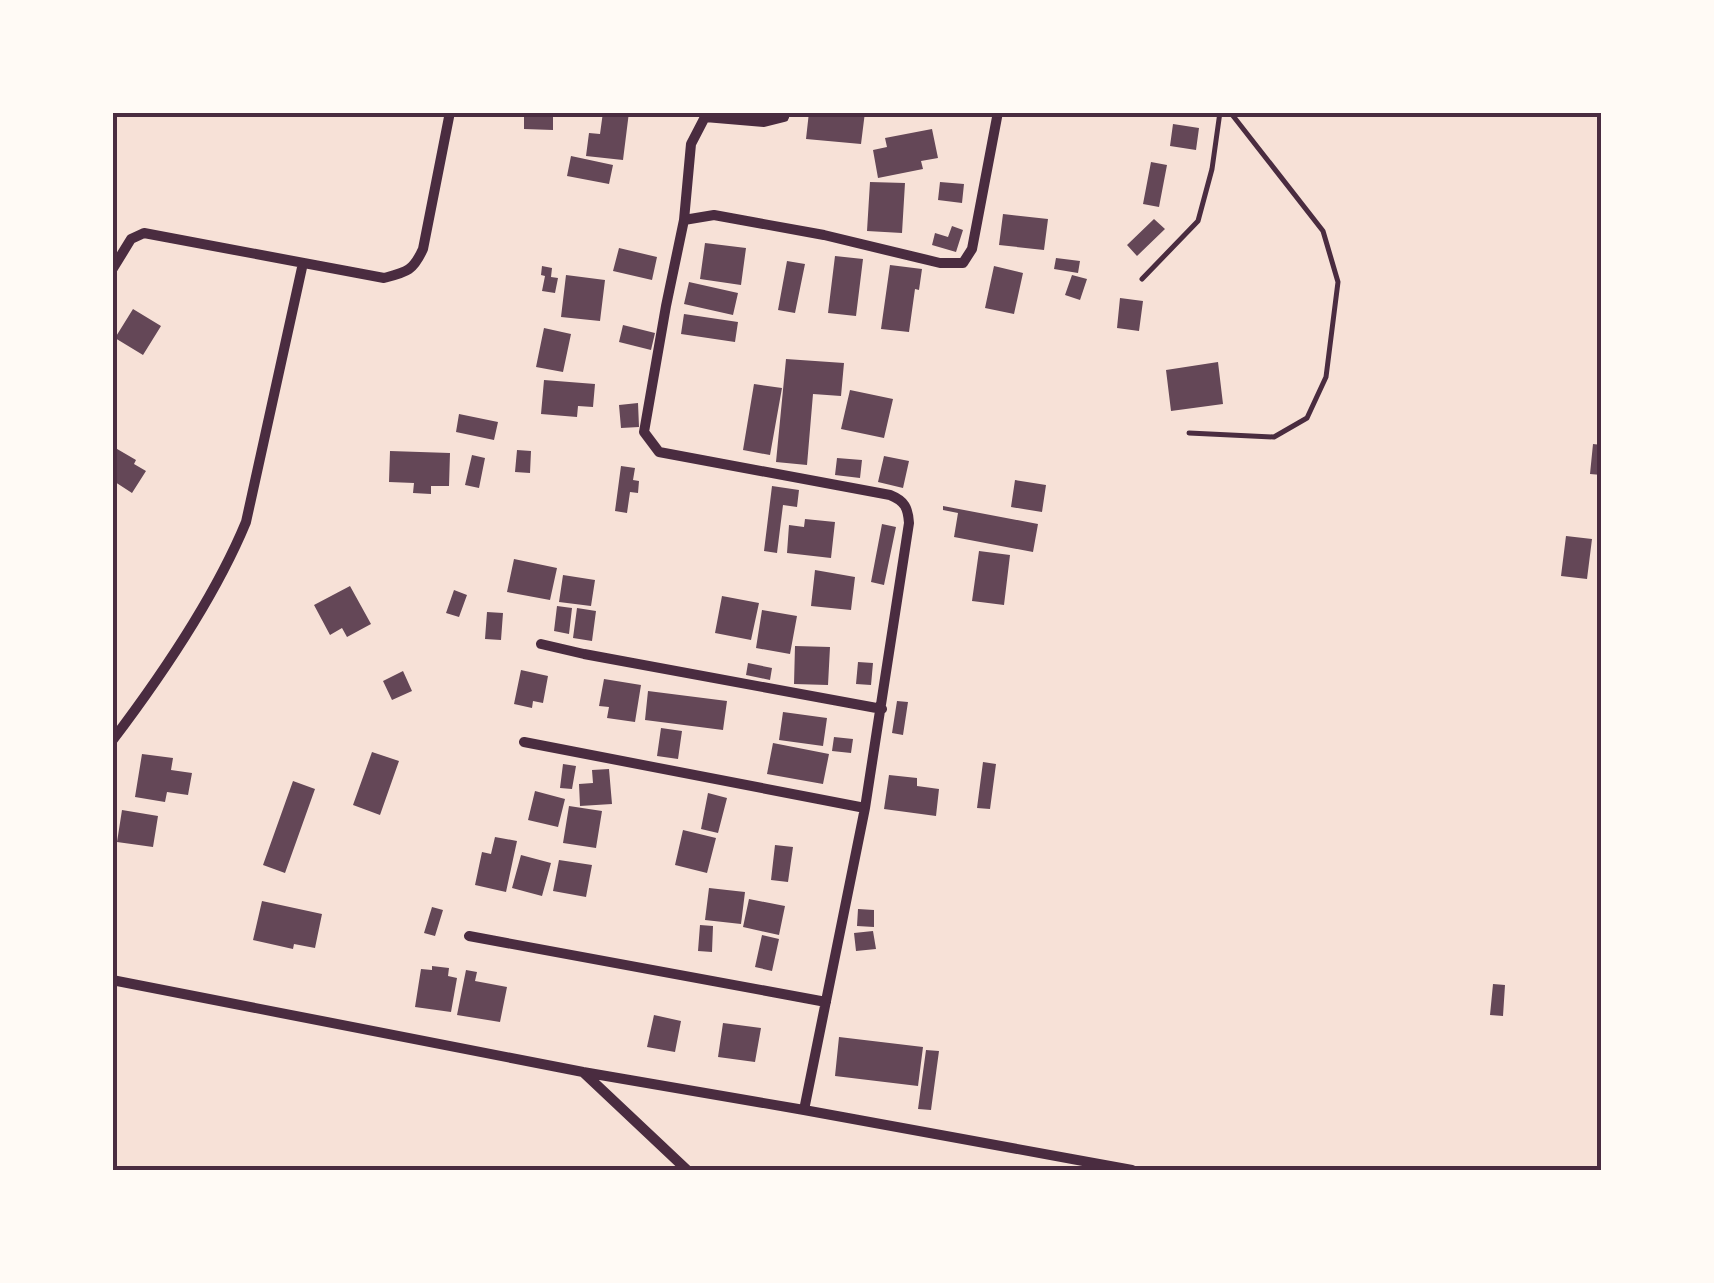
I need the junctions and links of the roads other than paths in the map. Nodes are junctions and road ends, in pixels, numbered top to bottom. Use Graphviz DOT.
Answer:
graph roads {
  1 [pos="450,112"];
  2 [pos="785,112"];
  3 [pos="998,112"];
  4 [pos="1220,112"];
  5 [pos="1230,112"];
  6 [pos="684,220"];
  7 [pos="303,263"];
  8 [pos="112,270"];
  9 [pos="1142,279"];
  10 [pos="1190,433"];
  11 [pos="541,644"];
  12 [pos="882,709"];
  13 [pos="112,741"];
  14 [pos="524,742"];
  15 [pos="865,808"];
  16 [pos="469,936"];
  17 [pos="112,980"];
  18 [pos="826,1002"];
  19 [pos="583,1072"];
  20 [pos="804,1110"];
  21 [pos="686,1170"];
  22 [pos="1132,1170"];
  1 -- 7 [label="street"];
  2 -- 6 [label="street"];
  3 -- 6 [label="street"];
  4 -- 9 [label="lane"];
  5 -- 10 [label="lane"];
  6 -- 12 [label="street"];
  7 -- 8 [label="street"];
  7 -- 13 [label="street"];
  11 -- 12 [label="street"];
  12 -- 15 [label="street"];
  14 -- 15 [label="street"];
  15 -- 18 [label="street"];
  16 -- 18 [label="street"];
  17 -- 19 [label="street"];
  18 -- 20 [label="street"];
  19 -- 20 [label="street"];
  19 -- 21 [label="street"];
  20 -- 22 [label="street"];
}
